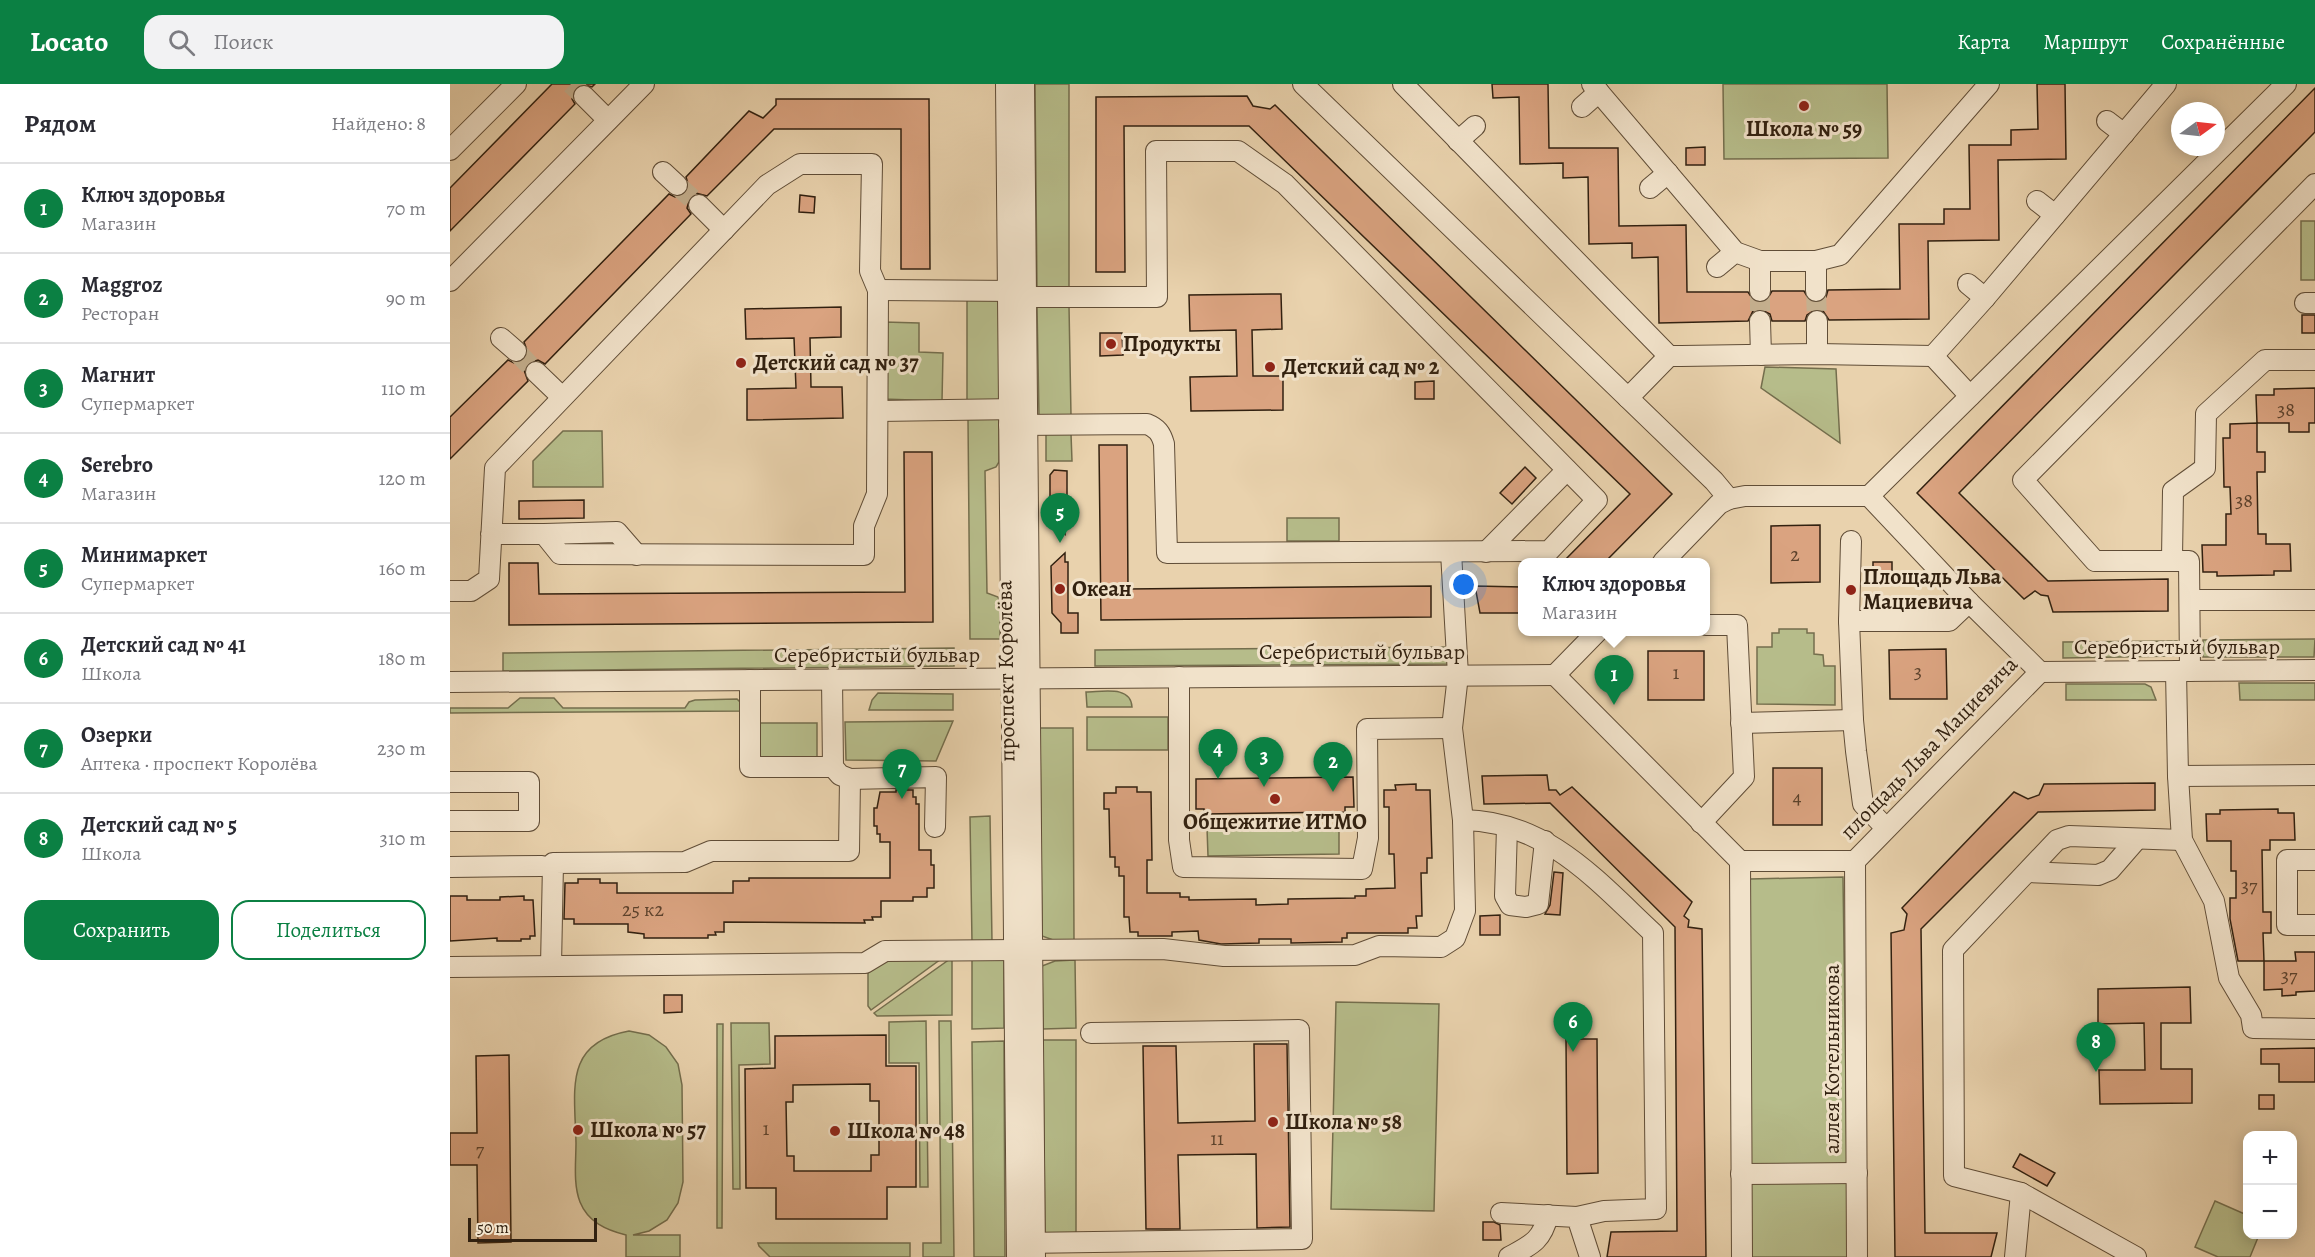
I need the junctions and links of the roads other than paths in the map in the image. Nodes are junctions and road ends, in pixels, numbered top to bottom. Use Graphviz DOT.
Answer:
graph roads {
  1 [pos="516,84"];
  2 [pos="644,84"];
  3 [pos="1006,84"];
  4 [pos="1024,84"];
  5 [pos="1303,84"];
  6 [pos="1402,84"];
  7 [pos="2166,84"];
  8 [pos="2286,84"];
  9 [pos="1595,88"];
  10 [pos="1992,89"];
  11 [pos="584,96"];
  12 [pos="1582,107"];
  13 [pos="608,120"];
  14 [pos="2107,121"];
  15 [pos="1474,126"];
  16 [pos="2124,134"];
  17 [pos="1458,141"];
  18 [pos="450,150"];
  19 [pos="1668,173"];
  20 [pos="2315,184"];
  21 [pos="1650,188"];
  22 [pos="2037,201"];
  23 [pos="699,205"];
  24 [pos="2055,215"];
  25 [pos="724,230"];
  26 [pos="1735,252"];
  27 [pos="1760,261"];
  28 [pos="1816,261"];
  29 [pos="1717,267"];
  30 [pos="450,281"];
  31 [pos="1968,284"];
  32 [pos="878,290"];
  33 [pos="1760,291"];
  34 [pos="1816,291"];
  35 [pos="1017,294"];
  36 [pos="1985,298"];
  37 [pos="1760,321"];
  38 [pos="1817,321"];
  39 [pos="1817,354"];
  40 [pos="1761,355"];
  41 [pos="1669,356"];
  42 [pos="1932,356"];
  43 [pos="2315,360"];
  44 [pos="536,372"];
  45 [pos="1970,396"];
  46 [pos="562,397"];
  47 [pos="1628,398"];
  48 [pos="878,411"];
  49 [pos="1018,417"];
  50 [pos="1567,470"];
  51 [pos="1869,496"];
  52 [pos="1729,499"];
  53 [pos="491,534"];
  54 [pos="1851,541"];
  55 [pos="1451,552"];
  56 [pos="1486,552"];
  57 [pos="1667,558"];
  58 [pos="2172,560"];
  59 [pos="450,591"];
  60 [pos="2191,600"];
  61 [pos="2315,600"];
  62 [pos="1969,602"];
  63 [pos="1849,621"];
  64 [pos="1710,626"];
  65 [pos="1593,636"];
  66 [pos="2315,670"];
  67 [pos="2183,671"];
  68 [pos="2040,672"];
  69 [pos="1458,675"];
  70 [pos="1555,675"];
  71 [pos="1179,677"];
  72 [pos="832,679"];
  73 [pos="1021,679"];
  74 [pos="750,680"];
  75 [pos="450,682"];
  76 [pos="1853,720"];
  77 [pos="1741,723"];
  78 [pos="1452,728"];
  79 [pos="833,767"];
  80 [pos="2315,775"];
  81 [pos="2178,776"];
  82 [pos="850,779"];
  83 [pos="450,782"];
  84 [pos="1463,820"];
  85 [pos="450,821"];
  86 [pos="1701,823"];
  87 [pos="935,827"];
  88 [pos="1507,827"];
  89 [pos="1886,828"];
  90 [pos="2137,839"];
  91 [pos="2182,840"];
  92 [pos="1545,841"];
  93 [pos="2315,860"];
  94 [pos="1740,861"];
  95 [pos="1855,861"];
  96 [pos="542,866"];
  97 [pos="450,867"];
  98 [pos="2028,872"];
  99 [pos="2315,925"];
  100 [pos="1023,950"];
  101 [pos="551,966"];
  102 [pos="450,967"];
  103 [pos="2315,1029"];
  104 [pos="1091,1033"];
  105 [pos="1857,1173"];
  106 [pos="1742,1174"];
  107 [pos="2021,1193"];
  108 [pos="1501,1213"];
  109 [pos="1548,1215"];
  110 [pos="1577,1217"];
  111 [pos="1026,1250"];
  112 [pos="1509,1257"];
  113 [pos="1590,1257"];
  114 [pos="1742,1257"];
  115 [pos="1857,1257"];
  116 [pos="2015,1257"];
  117 [pos="2136,1257"];
  1 -- 18 [label="street"];
  2 -- 13 [label="street"];
  3 -- 35 [label="street, проспект Королёва"];
  4 -- 35 [label="street, проспект Королёва"];
  5 -- 47 [label="street"];
  6 -- 17 [label="street"];
  7 -- 16 [label="street"];
  8 -- 45 [label="street"];
  9 -- 12 [label="street"];
  9 -- 19 [label="street"];
  10 -- 28 [label="street"];
  11 -- 13 [label="street"];
  13 -- 30 [label="street"];
  14 -- 16 [label="street"];
  15 -- 17 [label="street"];
  16 -- 24 [label="street"];
  17 -- 41 [label="street"];
  19 -- 21 [label="street"];
  19 -- 26 [label="street"];
  20 -- 58 [label="street"];
  22 -- 24 [label="street"];
  23 -- 25 [label="street"];
  24 -- 36 [label="street"];
  25 -- 32 [label="street"];
  25 -- 46 [label="street"];
  26 -- 27 [label="street"];
  26 -- 29 [label="street"];
  27 -- 28 [label="street"];
  27 -- 33 [label="street"];
  28 -- 34 [label="street"];
  31 -- 36 [label="street"];
  32 -- 35 [label="street"];
  32 -- 48 [label="street"];
  35 -- 49 [label="street, проспект Королёва"];
  35 -- 50 [label="street"];
  36 -- 42 [label="street"];
  37 -- 40 [label="street"];
  38 -- 39 [label="street"];
  39 -- 40 [label="street"];
  39 -- 42 [label="street"];
  40 -- 41 [label="street"];
  41 -- 47 [label="street"];
  42 -- 45 [label="street"];
  43 -- 58 [label="street"];
  44 -- 46 [label="street"];
  45 -- 51 [label="street"];
  46 -- 53 [label="street"];
  47 -- 52 [label="street"];
  48 -- 49 [label="street"];
  48 -- 53 [label="street"];
  49 -- 55 [label="street"];
  49 -- 73 [label="street, проспект Королёва"];
  50 -- 56 [label="street"];
  50 -- 56 [label="street"];
  51 -- 52 [label="street"];
  51 -- 62 [label="street, площадь Льва Мациевича"];
  52 -- 57 [label="street"];
  53 -- 59 [label="street"];
  54 -- 63 [label="street"];
  55 -- 56 [label="street"];
  55 -- 69 [label="street"];
  58 -- 60 [label="street"];
  60 -- 61 [label="street"];
  60 -- 67 [label="street"];
  62 -- 63 [label="street"];
  62 -- 68 [label="street, площадь Льва Мациевича"];
  63 -- 76 [label="street"];
  64 -- 77 [label="street"];
  65 -- 70 [label="street"];
  66 -- 67 [label="street, Серебристый бульвар"];
  67 -- 68 [label="street, Серебристый бульвар"];
  67 -- 81 [label="street"];
  68 -- 89 [label="street, площадь Льва Мациевича"];
  69 -- 70 [label="street, Серебристый бульвар"];
  69 -- 71 [label="street, Серебристый бульвар"];
  69 -- 78 [label="street"];
  70 -- 86 [label="street"];
  71 -- 73 [label="street, Серебристый бульвар"];
  71 -- 78 [label="street"];
  72 -- 73 [label="street, Серебристый бульвар"];
  72 -- 74 [label="street, Серебристый бульвар"];
  72 -- 79 [label="street"];
  73 -- 100 [label="street, проспект Королёва"];
  74 -- 75 [label="street, Серебристый бульвар"];
  74 -- 79 [label="street"];
  76 -- 77 [label="street"];
  76 -- 89 [label="street"];
  77 -- 86 [label="street"];
  78 -- 84 [label="street"];
  79 -- 82 [label="street"];
  80 -- 81 [label="street"];
  81 -- 91 [label="street"];
  82 -- 87 [label="street"];
  82 -- 101 [label="street"];
  83 -- 85 [label="street"];
  84 -- 88 [label="street"];
  84 -- 100 [label="street"];
  86 -- 94 [label="street"];
  88 -- 92 [label="street"];
  88 -- 92 [label="street"];
  89 -- 95 [label="street, площадь Льва Мациевича"];
  90 -- 91 [label="street"];
  90 -- 98 [label="street"];
  90 -- 98 [label="street"];
  91 -- 103 [label="street"];
  92 -- 110 [label="street"];
  93 -- 99 [label="street"];
  94 -- 95 [label="street, площадь Льва Мациевича"];
  94 -- 106 [label="street"];
  95 -- 105 [label="street, аллея Котельникова"];
  96 -- 97 [label="street"];
  98 -- 107 [label="street"];
  100 -- 101 [label="street"];
  100 -- 111 [label="street, проспект Королёва"];
  101 -- 102 [label="street"];
  104 -- 111 [label="street"];
  105 -- 106 [label="street"];
  105 -- 115 [label="street, аллея Котельникова"];
  106 -- 114 [label="street"];
  107 -- 116 [label="street"];
  107 -- 117 [label="street"];
  108 -- 109 [label="street"];
  109 -- 110 [label="street"];
  109 -- 112 [label="street"];
  110 -- 113 [label="street"];
}
